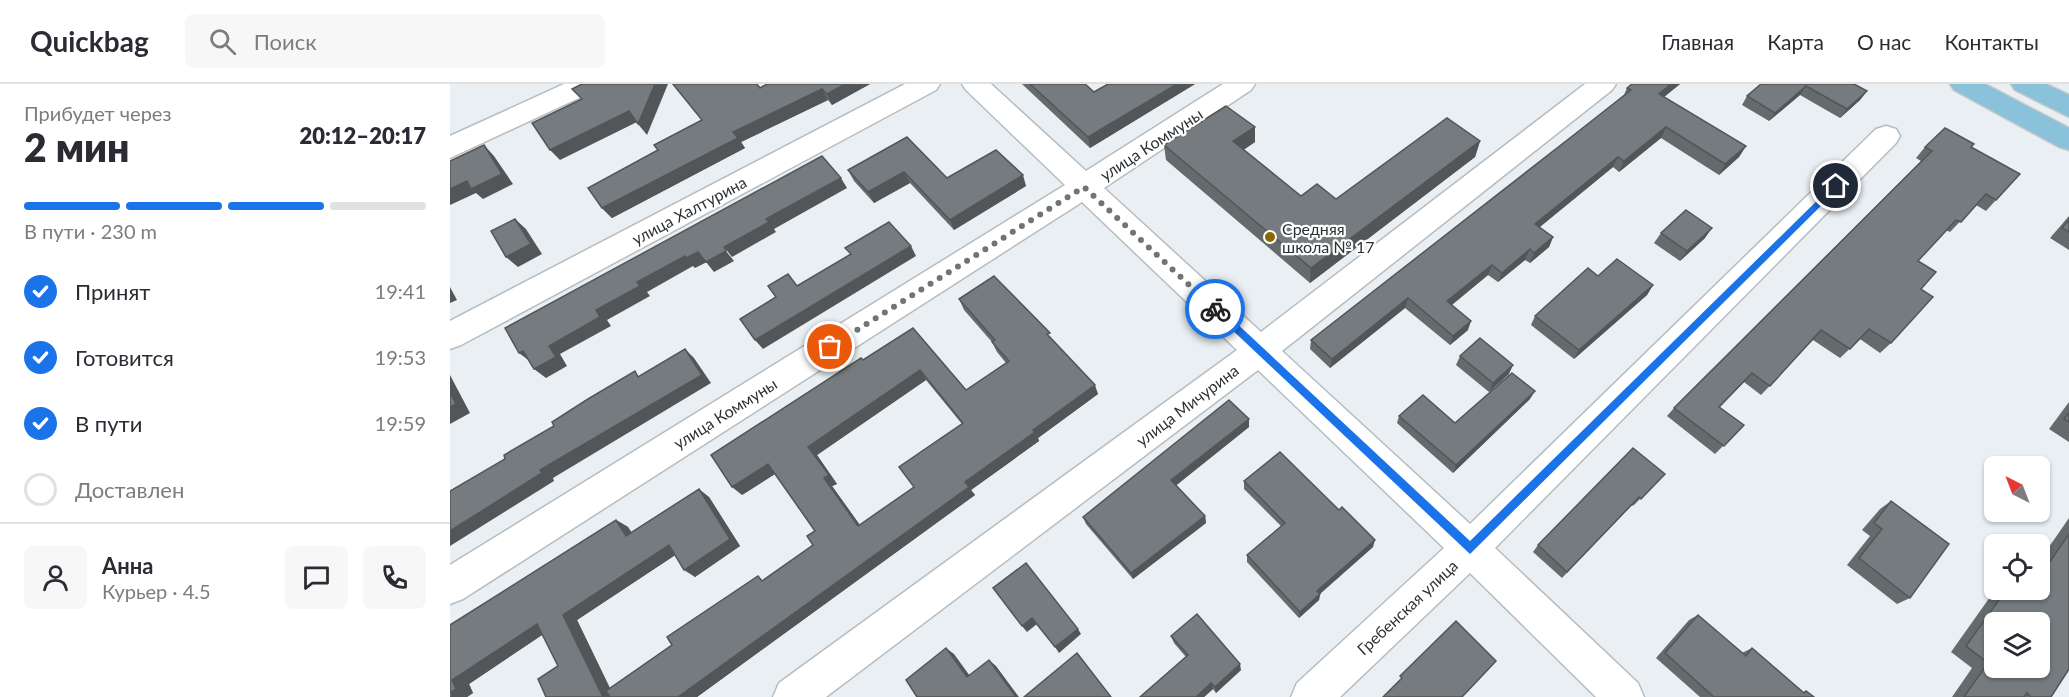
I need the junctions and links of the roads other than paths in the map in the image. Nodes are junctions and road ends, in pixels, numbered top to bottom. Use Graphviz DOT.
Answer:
graph roads {
  1 [pos="587,84"];
  2 [pos="927,84"];
  3 [pos="975,84"];
  4 [pos="1242,84"];
  5 [pos="1603,84"];
  6 [pos="1964,84"];
  7 [pos="2024,84"];
  8 [pos="2069,107"];
  9 [pos="1886,136"];
  10 [pos="2069,140"];
  11 [pos="450,148"];
  12 [pos="1084,187"];
  13 [pos="450,336"];
  14 [pos="1260,351"];
  15 [pos="1470,549"];
  16 [pos="450,586"];
  17 [pos="794,697"];
  18 [pos="1311,697"];
  19 [pos="1624,697"];
  1 -- 11 [label="street"];
  2 -- 13 [label="street, улица Халтурина"];
  3 -- 12 [label="street"];
  4 -- 12 [label="street, улица Коммуны"];
  5 -- 14 [label="street, улица Мичурина"];
  6 -- 10 [label="main road"];
  7 -- 8 [label="main road"];
  9 -- 15 [label="street, Гребенская улица"];
  12 -- 14 [label="street"];
  12 -- 16 [label="street, улица Коммуны"];
  14 -- 15 [label="street"];
  14 -- 17 [label="street, улица Мичурина"];
  15 -- 18 [label="street, Гребенская улица"];
  15 -- 19 [label="street"];
}
